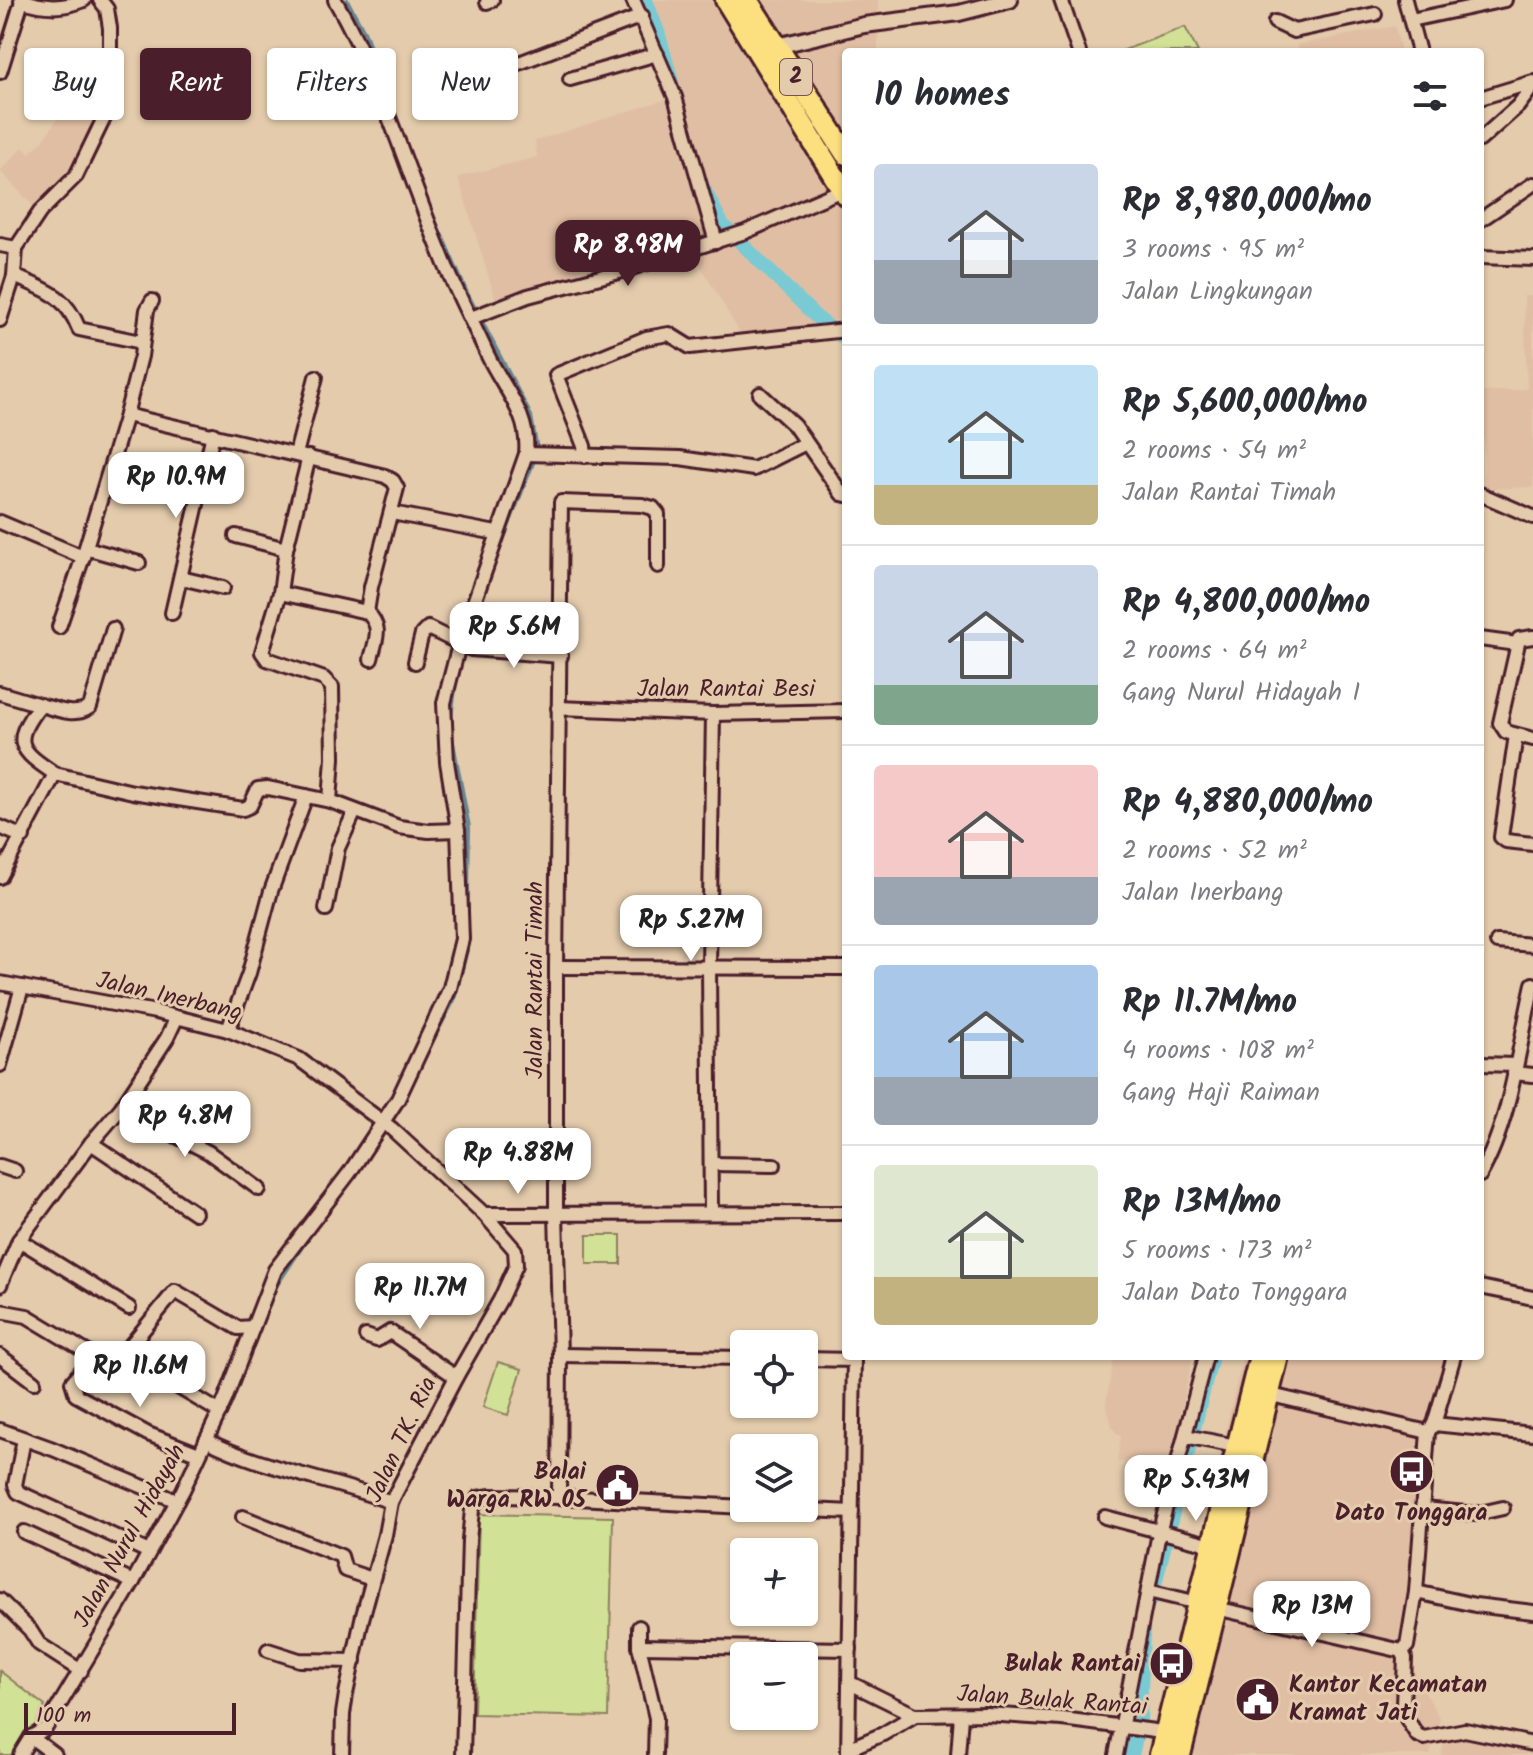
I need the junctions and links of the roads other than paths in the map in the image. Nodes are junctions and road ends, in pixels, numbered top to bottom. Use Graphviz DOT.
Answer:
graph roads {
  1 [pos="22,0"];
  2 [pos="84,0"];
  3 [pos="100,0"];
  4 [pos="335,0"];
  5 [pos="633,0"];
  6 [pos="726,0"];
  7 [pos="747,0"];
  8 [pos="1010,0"];
  9 [pos="1061,0"];
  10 [pos="1405,0"];
  11 [pos="1505,0"];
  12 [pos="1375,14"];
  13 [pos="642,16"];
  14 [pos="1411,20"];
  15 [pos="1275,22"];
  16 [pos="1078,48"];
  17 [pos="1418,48"];
  18 [pos="768,50"];
  19 [pos="657,54"];
  20 [pos="518,63"];
  21 [pos="0,72"];
  22 [pos="570,79"];
  23 [pos="1533,84"];
  24 [pos="1484,97"];
  25 [pos="1484,136"];
  26 [pos="842,149"];
  27 [pos="1533,184"];
  28 [pos="842,188"];
  29 [pos="842,193"];
  30 [pos="1484,217"];
  31 [pos="718,242"];
  32 [pos="0,245"];
  33 [pos="16,248"];
  34 [pos="1484,257"];
  35 [pos="1533,259"];
  36 [pos="14,276"];
  37 [pos="152,301"];
  38 [pos="476,316"];
  39 [pos="0,320"];
  40 [pos="842,330"];
  41 [pos="141,342"];
  42 [pos="316,377"];
  43 [pos="760,394"];
  44 [pos="126,415"];
  45 [pos="213,434"];
  46 [pos="806,443"];
  47 [pos="526,454"];
  48 [pos="303,455"];
  49 [pos="585,456"];
  50 [pos="842,494"];
  51 [pos="1484,497"];
  52 [pos="392,513"];
  53 [pos="1533,517"];
  54 [pos="0,522"];
  55 [pos="496,533"];
  56 [pos="236,536"];
  57 [pos="286,549"];
  58 [pos="85,552"];
  59 [pos="139,563"];
  60 [pos="658,566"];
  61 [pos="181,578"];
  62 [pos="223,588"];
  63 [pos="280,593"];
  64 [pos="367,612"];
  65 [pos="172,613"];
  66 [pos="59,627"];
  67 [pos="113,629"];
  68 [pos="1533,637"];
  69 [pos="1484,640"];
  70 [pos="1517,644"];
  71 [pos="463,647"];
  72 [pos="561,656"];
  73 [pos="371,659"];
  74 [pos="415,662"];
  75 [pos="0,693"];
  76 [pos="40,705"];
  77 [pos="558,708"];
  78 [pos="842,711"];
  79 [pos="713,714"];
  80 [pos="1516,735"];
  81 [pos="1533,739"];
  82 [pos="55,774"];
  83 [pos="306,796"];
  84 [pos="330,801"];
  85 [pos="355,811"];
  86 [pos="0,827"];
  87 [pos="458,830"];
  88 [pos="23,837"];
  89 [pos="1533,844"];
  90 [pos="0,877"];
  91 [pos="326,909"];
  92 [pos="1497,942"];
  93 [pos="1533,945"];
  94 [pos="556,967"];
  95 [pos="709,967"];
  96 [pos="842,968"];
  97 [pos="0,983"];
  98 [pos="1533,984"];
  99 [pos="22,987"];
  100 [pos="176,1019"];
  101 [pos="228,1030"];
  102 [pos="0,1065"];
  103 [pos="1484,1065"];
  104 [pos="1514,1069"];
  105 [pos="1533,1075"];
  106 [pos="121,1108"];
  107 [pos="388,1125"];
  108 [pos="91,1143"];
  109 [pos="711,1164"];
  110 [pos="774,1165"];
  111 [pos="0,1166"];
  112 [pos="1484,1166"];
  113 [pos="15,1171"];
  114 [pos="259,1189"];
  115 [pos="711,1212"];
  116 [pos="195,1213"];
  117 [pos="842,1213"];
  118 [pos="484,1214"];
  119 [pos="556,1214"];
  120 [pos="19,1240"];
  121 [pos="0,1285"];
  122 [pos="1484,1288"];
  123 [pos="1533,1298"];
  124 [pos="129,1308"];
  125 [pos="0,1311"];
  126 [pos="253,1327"];
  127 [pos="366,1336"];
  128 [pos="116,1354"];
  129 [pos="560,1355"];
  130 [pos="0,1356"];
  131 [pos="93,1357"];
  132 [pos="730,1358"];
  133 [pos="842,1358"];
  134 [pos="818,1359"];
  135 [pos="854,1360"];
  136 [pos="1205,1360"];
  137 [pos="1259,1360"];
  138 [pos="1277,1360"];
  139 [pos="1453,1360"];
  140 [pos="456,1377"];
  141 [pos="34,1382"];
  142 [pos="1267,1394"];
  143 [pos="220,1412"];
  144 [pos="1431,1428"];
  145 [pos="0,1430"];
  146 [pos="1533,1434"];
  147 [pos="1190,1437"];
  148 [pos="24,1439"];
  149 [pos="208,1441"];
  150 [pos="199,1454"];
  151 [pos="1239,1460"];
  152 [pos="559,1497"];
  153 [pos="177,1501"];
  154 [pos="391,1502"];
  155 [pos="730,1506"];
  156 [pos="1503,1508"];
  157 [pos="1424,1509"];
  158 [pos="818,1510"];
  159 [pos="852,1512"];
  160 [pos="243,1517"];
  161 [pos="1105,1517"];
  162 [pos="24,1532"];
  163 [pos="1165,1534"];
  164 [pos="1212,1545"];
  165 [pos="149,1552"];
  166 [pos="372,1579"];
  167 [pos="133,1582"];
  168 [pos="1152,1592"];
  169 [pos="1416,1592"];
  170 [pos="0,1600"];
  171 [pos="1207,1606"];
  172 [pos="1533,1612"];
  173 [pos="639,1627"];
  174 [pos="639,1646"];
  175 [pos="850,1649"];
  176 [pos="268,1650"];
  177 [pos="1402,1651"];
  178 [pos="354,1661"];
  179 [pos="81,1671"];
  180 [pos="850,1683"];
  181 [pos="915,1715"];
  182 [pos="961,1715"];
  183 [pos="1128,1726"];
  184 [pos="1170,1738"];
  185 [pos="1533,1744"];
  186 [pos="43,1745"];
  187 [pos="848,1752"];
  188 [pos="20,1755"];
  189 [pos="342,1755"];
  190 [pos="463,1755"];
  191 [pos="655,1755"];
  192 [pos="958,1755"];
  193 [pos="1116,1755"];
  194 [pos="1160,1755"];
  1 -- 2 [label="street"];
  1 -- 21 [label="street"];
  3 -- 33 [label="street"];
  4 -- 38 [label="street"];
  5 -- 13 [label="street"];
  6 -- 18 [label="highway, 2"];
  7 -- 18 [label="highway, 2"];
  8 -- 18 [label="street"];
  9 -- 16 [label="street"];
  10 -- 14 [label="street"];
  11 -- 14 [label="street"];
  12 -- 15 [label="street"];
  13 -- 19 [label="street"];
  13 -- 20 [label="street"];
  14 -- 17 [label="street"];
  18 -- 26 [label="highway, 2"];
  18 -- 28 [label="highway, 2"];
  19 -- 22 [label="street"];
  19 -- 31 [label="street"];
  23 -- 24 [label="street"];
  23 -- 25 [label="street"];
  27 -- 30 [label="street"];
  29 -- 31 [label="street"];
  31 -- 38 [label="street"];
  32 -- 33 [label="street"];
  33 -- 36 [label="street"];
  34 -- 35 [label="street"];
  36 -- 39 [label="street"];
  36 -- 41 [label="street"];
  37 -- 41 [label="street"];
  38 -- 47 [label="street"];
  40 -- 49 [label="street"];
  41 -- 44 [label="street"];
  42 -- 48 [label="street"];
  43 -- 46 [label="street"];
  44 -- 45 [label="street"];
  44 -- 58 [label="street"];
  45 -- 48 [label="street"];
  45 -- 61 [label="street"];
  46 -- 49 [label="street"];
  46 -- 50 [label="street"];
  47 -- 49 [label="street"];
  47 -- 55 [label="street, Jalan Nurul Hidayah"];
  48 -- 52 [label="street"];
  48 -- 57 [label="street"];
  51 -- 53 [label="street"];
  52 -- 55 [label="street"];
  52 -- 64 [label="street"];
  54 -- 58 [label="street"];
  55 -- 71 [label="street, Jalan Nurul Hidayah"];
  56 -- 57 [label="street"];
  57 -- 63 [label="street"];
  58 -- 59 [label="street"];
  58 -- 66 [label="street"];
  60 -- 72 [label="street, Jalan Rantai Timah"];
  61 -- 62 [label="street"];
  61 -- 65 [label="street"];
  63 -- 64 [label="street"];
  63 -- 84 [label="street"];
  64 -- 73 [label="street"];
  67 -- 76 [label="street"];
  68 -- 70 [label="street"];
  69 -- 70 [label="street"];
  70 -- 80 [label="street"];
  71 -- 72 [label="street"];
  71 -- 74 [label="street"];
  71 -- 87 [label="street, Jalan Nurul Hidayah"];
  72 -- 77 [label="street, Jalan Rantai Timah"];
  75 -- 76 [label="street"];
  76 -- 82 [label="street"];
  77 -- 79 [label="street, Jalan Rantai Besi"];
  77 -- 94 [label="street, Jalan Rantai Timah"];
  78 -- 79 [label="street, Jalan Rantai Besi"];
  79 -- 95 [label="street"];
  80 -- 81 [label="street"];
  80 -- 89 [label="street"];
  82 -- 83 [label="street"];
  82 -- 88 [label="street"];
  83 -- 84 [label="street"];
  83 -- 101 [label="street"];
  84 -- 85 [label="street"];
  85 -- 87 [label="street"];
  85 -- 91 [label="street"];
  86 -- 88 [label="street"];
  87 -- 107 [label="street, Jalan Nurul Hidayah"];
  88 -- 90 [label="street"];
  92 -- 93 [label="street"];
  94 -- 95 [label="street"];
  94 -- 119 [label="street, Jalan Rantai Timah"];
  95 -- 96 [label="street"];
  95 -- 109 [label="street"];
  97 -- 99 [label="street, Jalan Inerbang"];
  98 -- 104 [label="street"];
  99 -- 100 [label="street, Jalan Inerbang"];
  99 -- 102 [label="street"];
  100 -- 101 [label="street, Jalan Inerbang"];
  100 -- 106 [label="street"];
  101 -- 107 [label="street, Jalan Inerbang"];
  103 -- 104 [label="street"];
  104 -- 105 [label="street"];
  104 -- 112 [label="street"];
  106 -- 108 [label="street"];
  106 -- 114 [label="street"];
  107 -- 118 [label="street, Jalan Inerbang"];
  107 -- 126 [label="street, Jalan Nurul Hidayah"];
  108 -- 116 [label="street"];
  108 -- 120 [label="street"];
  109 -- 110 [label="street"];
  109 -- 115 [label="street"];
  111 -- 113 [label="street"];
  115 -- 117 [label="street"];
  115 -- 119 [label="street"];
  118 -- 119 [label="street"];
  118 -- 140 [label="street, Jalan TK. Ria"];
  119 -- 129 [label="street, Jalan Rantai Timah"];
  120 -- 121 [label="street"];
  120 -- 124 [label="street"];
  122 -- 123 [label="street"];
  125 -- 131 [label="street"];
  126 -- 128 [label="street"];
  126 -- 143 [label="street, Jalan Nurul Hidayah"];
  127 -- 140 [label="street"];
  128 -- 131 [label="street"];
  128 -- 143 [label="street"];
  129 -- 132 [label="street"];
  129 -- 152 [label="street, Jalan Rantai Timah"];
  130 -- 141 [label="street"];
  131 -- 150 [label="street"];
  133 -- 134 [label="street"];
  135 -- 159 [label="street"];
  136 -- 147 [label="street"];
  137 -- 151 [label="highway"];
  138 -- 142 [label="highway"];
  139 -- 144 [label="street"];
  140 -- 154 [label="street, Jalan TK. Ria"];
  142 -- 144 [label="street"];
  142 -- 151 [label="highway"];
  143 -- 149 [label="street, Jalan Nurul Hidayah"];
  144 -- 146 [label="street"];
  144 -- 157 [label="street"];
  145 -- 148 [label="street"];
  147 -- 151 [label="street"];
  147 -- 163 [label="street"];
  148 -- 153 [label="street"];
  148 -- 165 [label="street"];
  149 -- 150 [label="street, Jalan Nurul Hidayah"];
  149 -- 154 [label="street"];
  150 -- 153 [label="street, Jalan Nurul Hidayah"];
  151 -- 164 [label="highway"];
  151 -- 171 [label="highway"];
  152 -- 155 [label="street"];
  152 -- 190 [label="street"];
  153 -- 165 [label="street, Jalan Nurul Hidayah"];
  154 -- 166 [label="street, Jalan TK. Ria"];
  156 -- 157 [label="street"];
  157 -- 169 [label="street"];
  158 -- 159 [label="street"];
  159 -- 175 [label="street"];
  160 -- 166 [label="street"];
  161 -- 163 [label="street"];
  162 -- 167 [label="street"];
  163 -- 164 [label="street"];
  163 -- 168 [label="street"];
  164 -- 171 [label="highway"];
  165 -- 167 [label="street, Jalan Nurul Hidayah"];
  166 -- 178 [label="street, Jalan TK. Ria"];
  167 -- 179 [label="street, Jalan Nurul Hidayah"];
  168 -- 171 [label="street"];
  168 -- 183 [label="street"];
  169 -- 172 [label="street"];
  169 -- 177 [label="street"];
  170 -- 179 [label="street"];
  171 -- 177 [label="street"];
  171 -- 184 [label="highway"];
  173 -- 174 [label="street"];
  174 -- 175 [label="street"];
  174 -- 191 [label="street"];
  175 -- 180 [label="street"];
  176 -- 178 [label="street"];
  177 -- 185 [label="street"];
  178 -- 189 [label="street, Jalan TK. Ria"];
  179 -- 186 [label="street, Jalan Nurul Hidayah"];
  180 -- 181 [label="street, Jalan Bulak Rantai"];
  180 -- 187 [label="street"];
  181 -- 182 [label="street, Jalan Bulak Rantai"];
  181 -- 187 [label="street"];
  182 -- 183 [label="street, Jalan Bulak Rantai"];
  182 -- 192 [label="street"];
  183 -- 184 [label="street, Jalan Bulak Rantai"];
  183 -- 193 [label="street"];
  184 -- 194 [label="highway"];
  186 -- 188 [label="street, Jalan Nurul Hidayah"];
}
